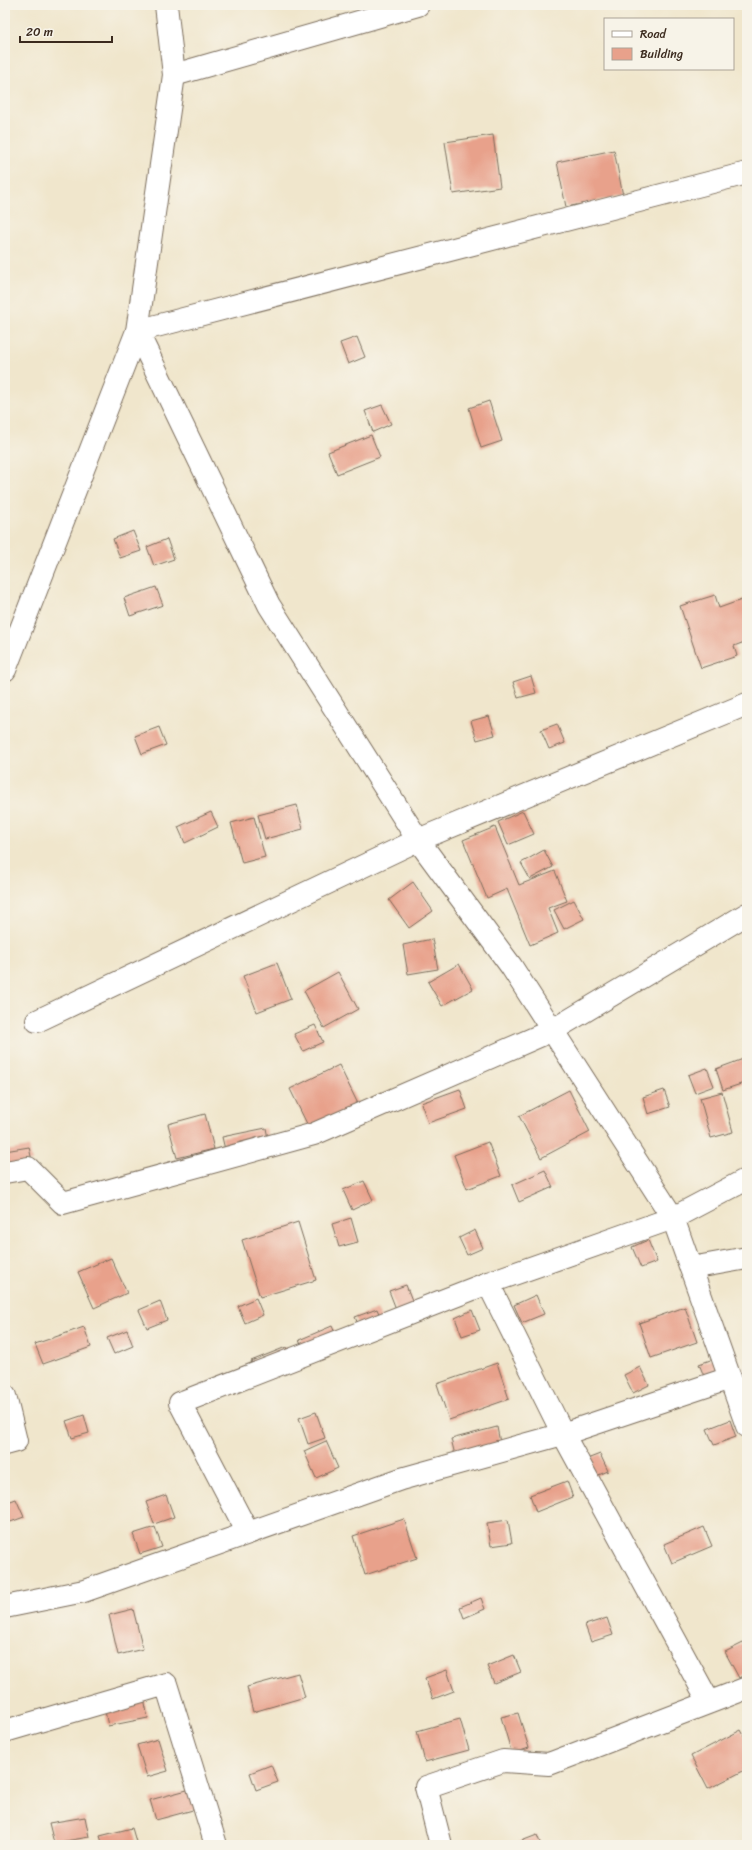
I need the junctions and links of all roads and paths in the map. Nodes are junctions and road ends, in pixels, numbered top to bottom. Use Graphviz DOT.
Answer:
graph roads {
  1 [pos="166,5"];
  2 [pos="418,5"];
  3 [pos="174,75"];
  4 [pos="747,173"];
  5 [pos="137,331"];
  6 [pos="5,670"];
  7 [pos="747,704"];
  8 [pos="418,840"];
  9 [pos="747,914"];
  10 [pos="37,1021"];
  11 [pos="553,1030"];
  12 [pos="5,1172"];
  13 [pos="747,1179"];
  14 [pos="673,1218"];
  15 [pos="747,1258"];
  16 [pos="691,1268"];
  17 [pos="488,1283"];
  18 [pos="730,1378"];
  19 [pos="5,1396"];
  20 [pos="747,1426"];
  21 [pos="563,1434"];
  22 [pos="5,1444"];
  23 [pos="248,1533"];
  24 [pos="5,1607"];
  25 [pos="747,1688"];
  26 [pos="709,1702"];
  27 [pos="5,1730"];
  28 [pos="216,1845"];
  29 [pos="441,1845"];
  1 -- 3 [label="street"];
  2 -- 3 [label="street"];
  3 -- 5 [label="street"];
  4 -- 5 [label="street"];
  5 -- 6 [label="street"];
  5 -- 8 [label="street"];
  7 -- 8 [label="street"];
  8 -- 10 [label="street"];
  8 -- 11 [label="street"];
  9 -- 11 [label="street"];
  11 -- 12 [label="street"];
  11 -- 14 [label="street"];
  13 -- 14 [label="street"];
  14 -- 16 [label="street"];
  14 -- 17 [label="street"];
  15 -- 16 [label="street"];
  16 -- 18 [label="street"];
  17 -- 21 [label="street"];
  17 -- 23 [label="street"];
  18 -- 20 [label="street"];
  18 -- 21 [label="street"];
  19 -- 22 [label="street"];
  21 -- 23 [label="street"];
  21 -- 26 [label="street"];
  23 -- 24 [label="street"];
  25 -- 26 [label="street"];
  26 -- 29 [label="street"];
  27 -- 28 [label="street"];
}
